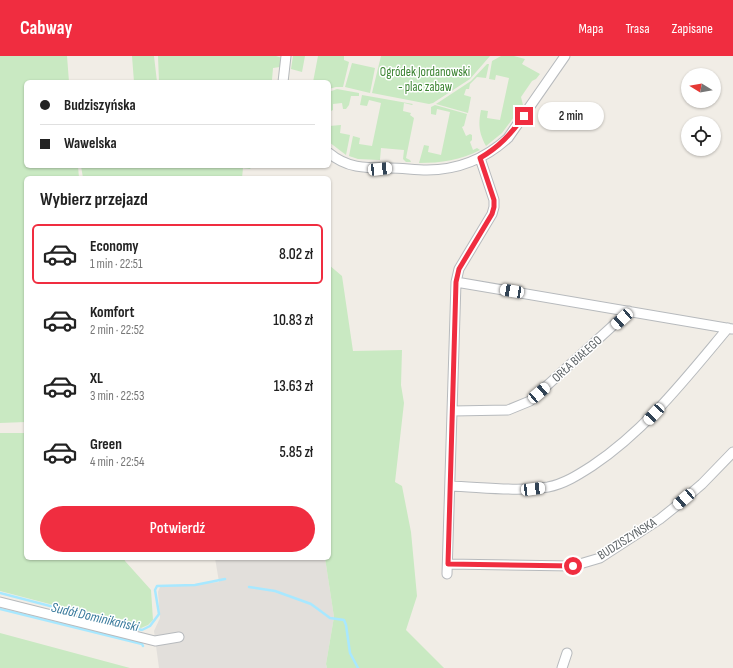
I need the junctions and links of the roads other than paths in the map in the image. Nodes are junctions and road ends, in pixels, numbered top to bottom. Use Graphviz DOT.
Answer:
graph roads {
  1 [pos="286,56"];
  2 [pos="565,56"];
  3 [pos="283,80"];
  4 [pos="331,154"];
  5 [pos="480,158"];
  6 [pos="456,282"];
  7 [pos="629,311"];
  8 [pos="730,328"];
  9 [pos="453,411"];
  10 [pos="733,452"];
  11 [pos="450,486"];
  12 [pos="448,564"];
  13 [pos="447,574"];
  14 [pos="0,602"];
  15 [pos="179,637"];
  16 [pos="567,653"];
  17 [pos="562,668"];
  1 -- 3 [label="street"];
  2 -- 5 [label="street"];
  4 -- 5 [label="street"];
  5 -- 6 [label="street"];
  6 -- 7 [label="street"];
  6 -- 9 [label="street"];
  7 -- 8 [label="street"];
  7 -- 9 [label="street, ORŁA BIAŁEGO"];
  8 -- 11 [label="street"];
  9 -- 11 [label="street"];
  10 -- 12 [label="street, BUDZISZYŃSKA"];
  11 -- 12 [label="street"];
  12 -- 13 [label="street"];
  14 -- 15 [label="street"];
  16 -- 17 [label="street"];
}
